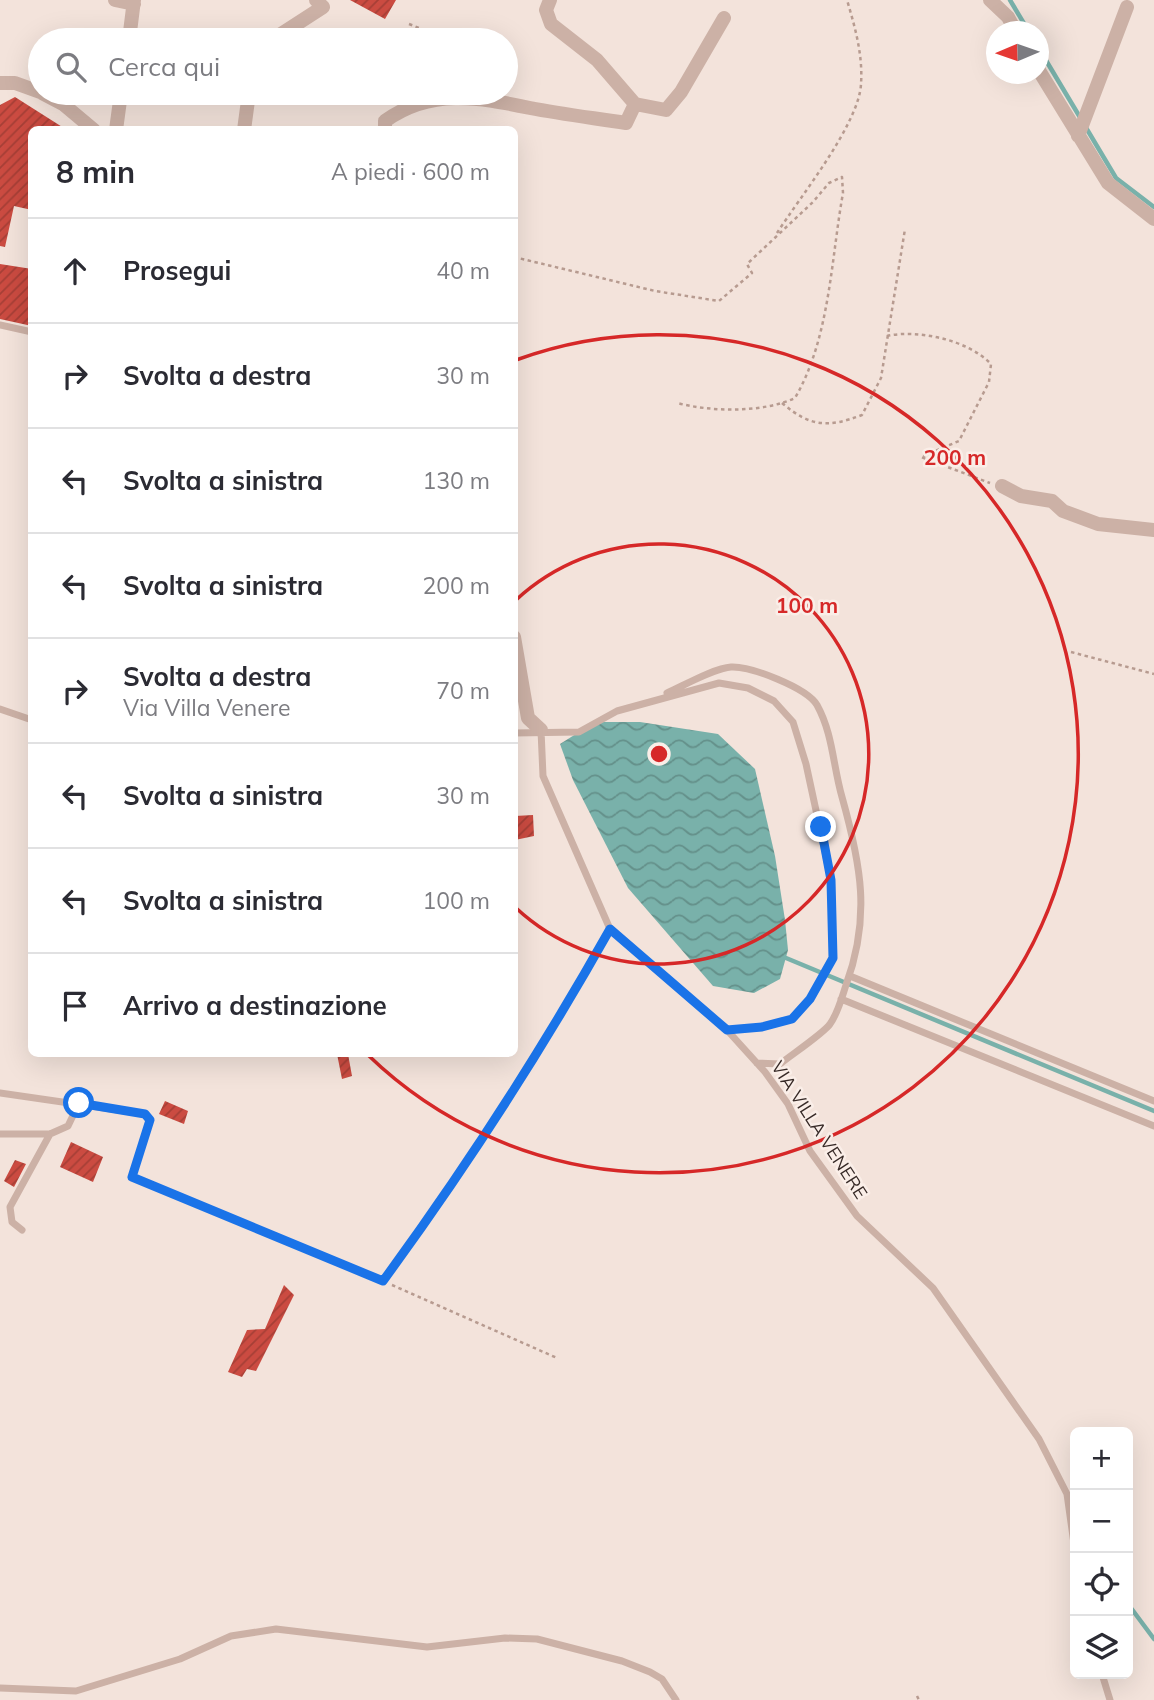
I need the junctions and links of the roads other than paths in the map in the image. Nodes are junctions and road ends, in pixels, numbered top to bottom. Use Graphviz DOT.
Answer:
graph roads {
  1 [pos="114,0"];
  2 [pos="316,0"];
  3 [pos="550,0"];
  4 [pos="990,0"];
  5 [pos="134,2"];
  6 [pos="1128,7"];
  7 [pos="724,18"];
  8 [pos="1007,21"];
  9 [pos="131,28"];
  10 [pos="291,28"];
  11 [pos="0,83"];
  12 [pos="1049,83"];
  13 [pos="28,88"];
  14 [pos="635,104"];
  15 [pos="64,105"];
  16 [pos="119,105"];
  17 [pos="247,105"];
  18 [pos="414,105"];
  19 [pos="510,105"];
  20 [pos="89,126"];
  21 [pos="117,126"];
  22 [pos="245,126"];
  23 [pos="385,126"];
  24 [pos="1082,128"];
  25 [pos="1154,219"];
  26 [pos="0,326"];
  27 [pos="28,331"];
  28 [pos="1002,486"];
  29 [pos="1154,530"];
  30 [pos="518,660"];
  31 [pos="650,701"];
  32 [pos="0,709"];
  33 [pos="28,719"];
  34 [pos="541,730"];
  35 [pos="518,733"];
  36 [pos="610,929"];
  37 [pos="849,976"];
  38 [pos="841,999"];
  39 [pos="727,1030"];
  40 [pos="757,1063"];
  41 [pos="0,1093"];
  42 [pos="1154,1101"];
  43 [pos="79,1103"];
  44 [pos="1154,1126"];
  45 [pos="0,1134"];
  46 [pos="50,1134"];
  47 [pos="22,1230"];
  48 [pos="1070,1515"];
  49 [pos="1104,1679"];
  50 [pos="0,1688"];
  51 [pos="676,1700"];
  52 [pos="1110,1700"];
  1 -- 5 [label="street"];
  2 -- 10 [label="street"];
  3 -- 14 [label="street"];
  4 -- 8 [label="street"];
  5 -- 9 [label="street"];
  6 -- 24 [label="street"];
  7 -- 14 [label="street"];
  11 -- 13 [label="street"];
  12 -- 24 [label="street"];
  14 -- 19 [label="street"];
  15 -- 20 [label="street"];
  16 -- 21 [label="street"];
  17 -- 22 [label="street"];
  18 -- 23 [label="street"];
  24 -- 25 [label="street"];
  26 -- 27 [label="lane"];
  28 -- 29 [label="street"];
  30 -- 34 [label="street"];
  31 -- 34 [label="lane"];
  31 -- 37 [label="lane"];
  31 -- 39 [label="lane"];
  32 -- 33 [label="lane"];
  34 -- 35 [label="lane"];
  34 -- 36 [label="lane, VIA VILLA VENERE"];
  36 -- 39 [label="lane, VIA VILLA VENERE"];
  36 -- 43 [label="lane"];
  37 -- 38 [label="lane"];
  37 -- 42 [label="lane"];
  38 -- 40 [label="lane"];
  38 -- 44 [label="lane"];
  39 -- 40 [label="lane, VIA VILLA VENERE"];
  40 -- 48 [label="lane, VIA VILLA VENERE"];
  41 -- 43 [label="lane"];
  43 -- 46 [label="lane"];
  45 -- 46 [label="lane"];
  46 -- 47 [label="lane"];
  49 -- 52 [label="lane"];
  50 -- 51 [label="lane"];
}
